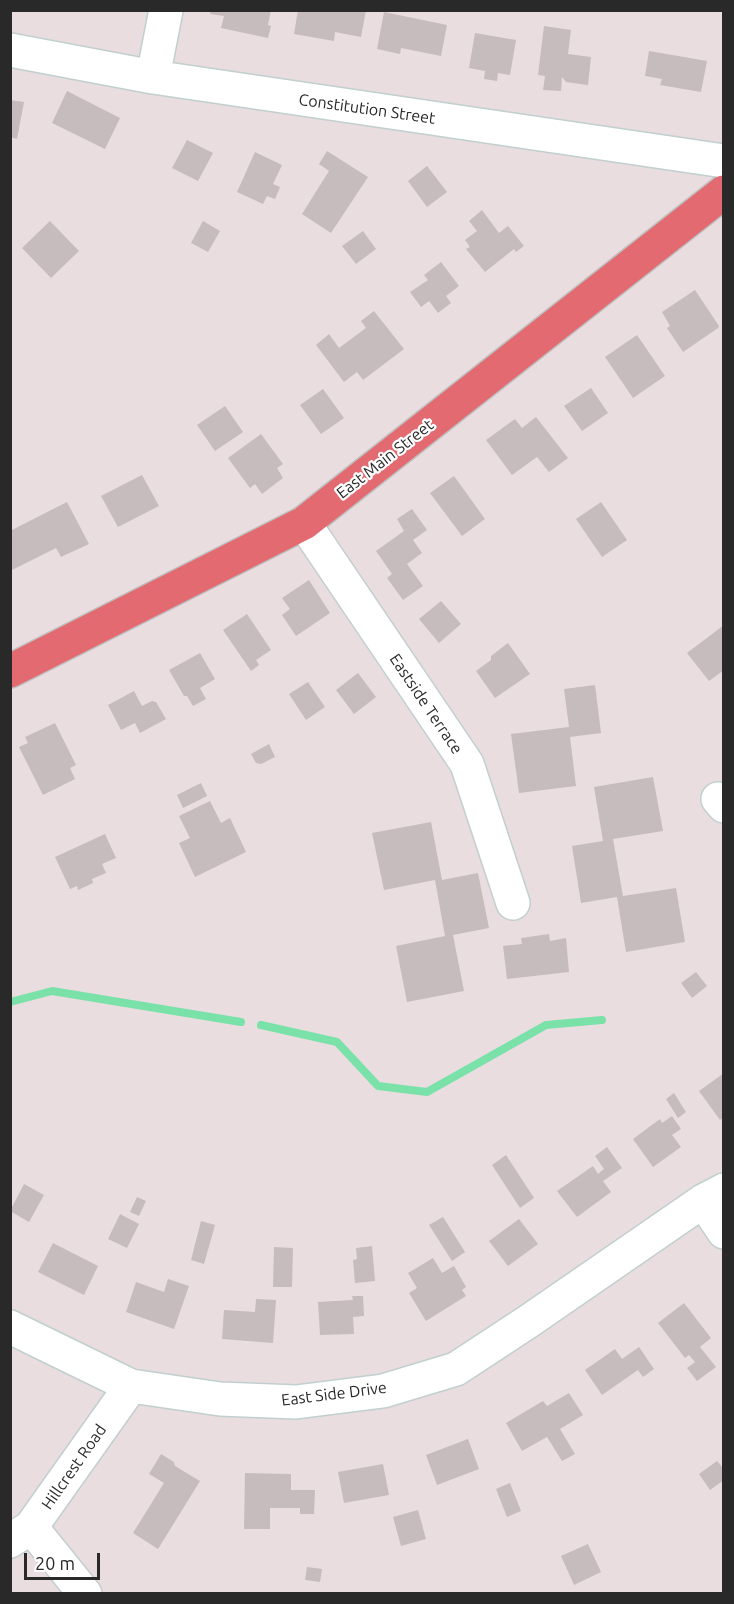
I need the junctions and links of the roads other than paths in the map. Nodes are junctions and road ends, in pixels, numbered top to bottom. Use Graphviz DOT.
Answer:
graph roads {
  1 [pos="166,10"];
  2 [pos="10,50"];
  3 [pos="153,77"];
  4 [pos="723,162"];
  5 [pos="723,192"];
  6 [pos="304,523"];
  7 [pos="12,667"];
  8 [pos="513,903"];
  9 [pos="713,1196"];
  10 [pos="723,1232"];
  11 [pos="10,1327"];
  12 [pos="131,1386"];
  13 [pos="21,1534"];
  14 [pos="85,1593"];
  1 -- 3 [label="street"];
  2 -- 3 [label="street, Constitution Street"];
  3 -- 4 [label="street, Constitution Street"];
  5 -- 6 [label="main road, East Main Street"];
  6 -- 7 [label="main road, East Main Street"];
  6 -- 8 [label="street, Eastside Terrace"];
  9 -- 10 [label="street"];
  9 -- 12 [label="street, East Side Drive"];
  11 -- 12 [label="street, East Side Drive"];
  12 -- 13 [label="street, Hillcrest Road"];
  13 -- 14 [label="street"];
}
